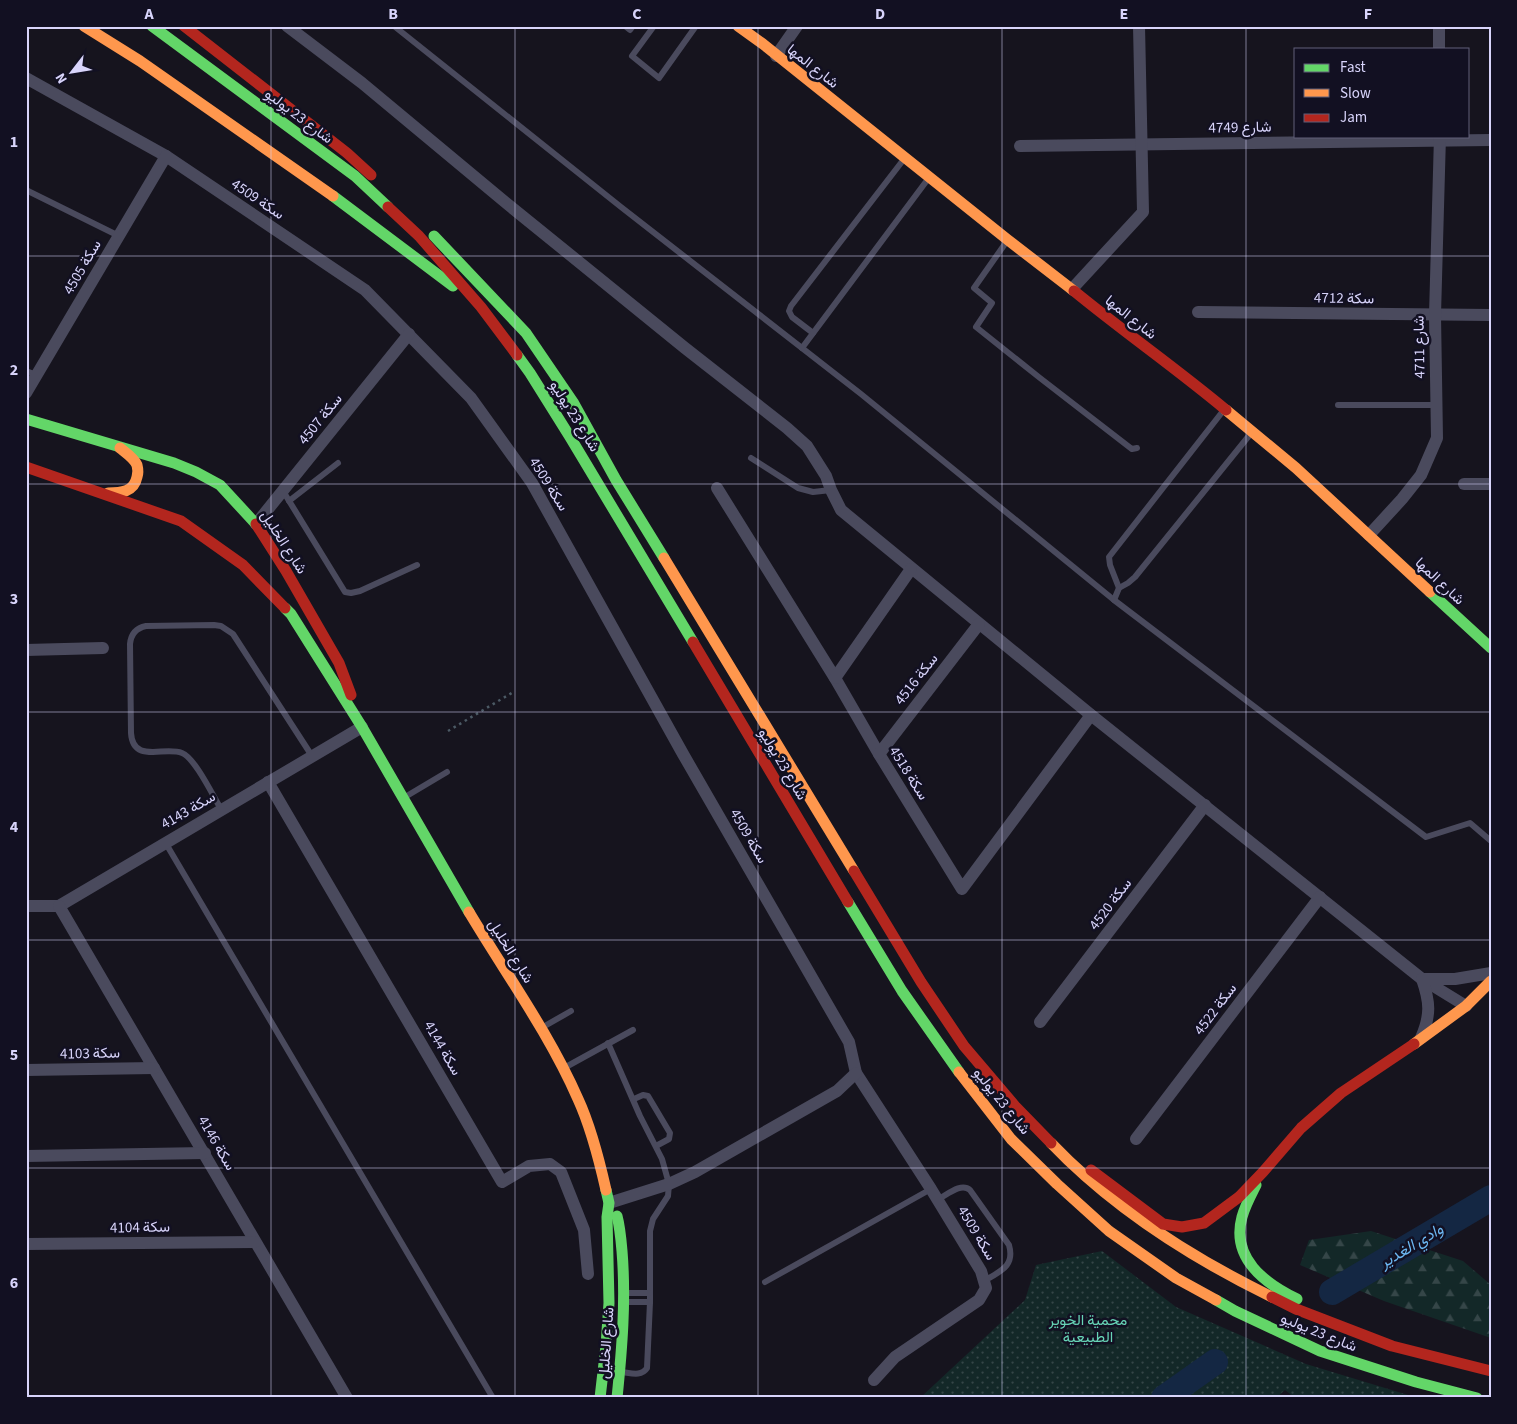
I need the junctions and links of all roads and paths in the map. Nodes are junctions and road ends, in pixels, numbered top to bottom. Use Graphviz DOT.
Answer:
graph roads {
  1 [pos="84,26"];
  2 [pos="152,26"];
  3 [pos="184,26"];
  4 [pos="287,26"];
  5 [pos="394,26"];
  6 [pos="625,26"];
  7 [pos="633,26"];
  8 [pos="654,26"];
  9 [pos="696,26"];
  10 [pos="738,26"];
  11 [pos="797,26"];
  12 [pos="1139,26"];
  13 [pos="1439,26"];
  14 [pos="1439,48"];
  15 [pos="776,56"];
  16 [pos="26,78"];
  17 [pos="1440,139"];
  18 [pos="1491,140"];
  19 [pos="1142,144"];
  20 [pos="1020,146"];
  21 [pos="166,156"];
  22 [pos="905,158"];
  23 [pos="929,178"];
  24 [pos="380,182"];
  25 [pos="26,190"];
  26 [pos="420,221"];
  27 [pos="119,236"];
  28 [pos="1008,240"];
  29 [pos="1072,289"];
  30 [pos="481,307"];
  31 [pos="1198,312"];
  32 [pos="1434,315"];
  33 [pos="1491,315"];
  34 [pos="813,333"];
  35 [pos="409,334"];
  36 [pos="802,348"];
  37 [pos="32,373"];
  38 [pos="26,393"];
  39 [pos="1338,405"];
  40 [pos="1436,405"];
  41 [pos="1225,409"];
  42 [pos="26,419"];
  43 [pos="1252,432"];
  44 [pos="120,448"];
  45 [pos="1137,448"];
  46 [pos="752,458"];
  47 [pos="338,462"];
  48 [pos="26,467"];
  49 [pos="1464,484"];
  50 [pos="1491,484"];
  51 [pos="717,488"];
  52 [pos="831,490"];
  53 [pos="102,494"];
  54 [pos="286,496"];
  55 [pos="256,524"];
  56 [pos="1369,535"];
  57 [pos="417,565"];
  58 [pos="912,569"];
  59 [pos="1119,588"];
  60 [pos="1114,600"];
  61 [pos="979,624"];
  62 [pos="104,648"];
  63 [pos="1491,648"];
  64 [pos="26,650"];
  65 [pos="835,678"];
  66 [pos="515,691"];
  67 [pos="1091,715"];
  68 [pos="362,726"];
  69 [pos="448,731"];
  70 [pos="879,754"];
  71 [pos="312,756"];
  72 [pos="447,772"];
  73 [pos="268,782"];
  74 [pos="404,798"];
  75 [pos="1205,805"];
  76 [pos="221,809"];
  77 [pos="1491,841"];
  78 [pos="165,842"];
  79 [pos="1320,897"];
  80 [pos="26,906"];
  81 [pos="58,906"];
  82 [pos="1491,973"];
  83 [pos="1422,979"];
  84 [pos="1491,981"];
  85 [pos="1466,1006"];
  86 [pos="572,1011"];
  87 [pos="1040,1022"];
  88 [pos="542,1028"];
  89 [pos="633,1030"];
  90 [pos="1420,1040"];
  91 [pos="608,1043"];
  92 [pos="154,1068"];
  93 [pos="563,1068"];
  94 [pos="26,1070"];
  95 [pos="856,1073"];
  96 [pos="634,1099"];
  97 [pos="1015,1106"];
  98 [pos="1136,1140"];
  99 [pos="656,1146"];
  100 [pos="204,1153"];
  101 [pos="26,1156"];
  102 [pos="1263,1172"];
  103 [pos="669,1184"];
  104 [pos="934,1194"];
  105 [pos="609,1203"];
  106 [pos="255,1242"];
  107 [pos="26,1244"];
  108 [pos="588,1274"];
  109 [pos="984,1281"];
  110 [pos="765,1282"];
  111 [pos="650,1293"];
  112 [pos="624,1297"];
  113 [pos="650,1302"];
  114 [pos="1392,1346"];
  115 [pos="620,1372"];
  116 [pos="1491,1372"];
  117 [pos="874,1380"];
  118 [pos="347,1398"];
  119 [pos="493,1398"];
  120 [pos="600,1398"];
  121 [pos="617,1398"];
  122 [pos="1477,1398"];
  1 -- 30 [label="main road"];
  2 -- 30 [label="main road, شارع 23 يوليو"];
  3 -- 24 [label="main road, شارع 23 يوليو"];
  4 -- 52 [label="street"];
  5 -- 36 [label="lane"];
  6 -- 7 [label="lane"];
  8 -- 9 [label="lane"];
  10 -- 15 [label="main road, شارع المها"];
  11 -- 15 [label="street"];
  12 -- 19 [label="street"];
  13 -- 14 [label="street"];
  15 -- 22 [label="main road, شارع المها"];
  16 -- 21 [label="street, سكة 4509"];
  17 -- 18 [label="street, 4749 شارع"];
  17 -- 19 [label="street, 4749 شارع"];
  17 -- 32 [label="street, 4711 شارع"];
  19 -- 20 [label="street, 4749 شارع"];
  19 -- 29 [label="street"];
  21 -- 27 [label="street, سكة 4505"];
  21 -- 35 [label="street, سكة 4509"];
  22 -- 23 [label="main road, شارع المها"];
  22 -- 34 [label="lane"];
  23 -- 28 [label="main road, شارع المها"];
  23 -- 34 [label="lane"];
  25 -- 27 [label="lane"];
  26 -- 97 [label="main road, شارع 23 يوليو"];
  27 -- 37 [label="street, سكة 4505"];
  28 -- 29 [label="main road, شارع المها"];
  28 -- 45 [label="lane"];
  29 -- 41 [label="main road, شارع المها"];
  30 -- 122 [label="main road, شارع 23 يوليو"];
  31 -- 32 [label="street, سكة 4712"];
  32 -- 33 [label="street, سكة 4712"];
  32 -- 40 [label="street, 4711 شارع"];
  34 -- 36 [label="lane"];
  35 -- 54 [label="street, سكة 4507"];
  35 -- 95 [label="street, سكة 4509"];
  36 -- 60 [label="lane"];
  37 -- 38 [label="street, سكة 4505"];
  39 -- 40 [label="lane"];
  40 -- 56 [label="street, 4711 شارع"];
  41 -- 43 [label="main road, شارع المها"];
  41 -- 59 [label="lane"];
  42 -- 44 [label="main road, شارع الخليل"];
  43 -- 56 [label="main road, شارع المها"];
  43 -- 59 [label="lane"];
  44 -- 53 [label="main road"];
  44 -- 55 [label="main road, شارع الخليل"];
  46 -- 52 [label="lane"];
  47 -- 54 [label="lane"];
  48 -- 53 [label="main road, شارع الخليل"];
  49 -- 50 [label="street"];
  51 -- 65 [label="street, سكة 4518"];
  52 -- 58 [label="street"];
  53 -- 68 [label="main road, شارع الخليل"];
  54 -- 55 [label="street, سكة 4507"];
  54 -- 57 [label="lane"];
  55 -- 68 [label="main road, شارع الخليل"];
  56 -- 63 [label="main road, شارع المها"];
  58 -- 61 [label="street"];
  58 -- 65 [label="street"];
  59 -- 60 [label="lane"];
  60 -- 77 [label="lane"];
  61 -- 67 [label="street"];
  61 -- 70 [label="street, سكة 4516"];
  62 -- 64 [label="street"];
  65 -- 70 [label="street, سكة 4518"];
  66 -- 69 [label="path"];
  67 -- 70 [label="street, سكة 4518"];
  67 -- 75 [label="street"];
  68 -- 71 [label="street, سكة 4143"];
  68 -- 74 [label="main road, شارع الخليل"];
  71 -- 73 [label="street, سكة 4143"];
  71 -- 76 [label="lane"];
  72 -- 74 [label="lane"];
  73 -- 76 [label="street, سكة 4143"];
  73 -- 108 [label="street, سكة 4144"];
  74 -- 88 [label="main road, شارع الخليل"];
  75 -- 79 [label="street"];
  75 -- 87 [label="street, سكة 4520"];
  76 -- 78 [label="street, سكة 4143"];
  78 -- 81 [label="street, سكة 4143"];
  78 -- 119 [label="lane"];
  79 -- 83 [label="street"];
  79 -- 98 [label="street, سكة 4522"];
  80 -- 81 [label="street"];
  81 -- 92 [label="street, سكة 4146"];
  82 -- 83 [label="street"];
  83 -- 85 [label="street"];
  83 -- 90 [label="street"];
  84 -- 85 [label="main road"];
  85 -- 90 [label="main road"];
  86 -- 88 [label="lane"];
  88 -- 93 [label="main road, شارع الخليل"];
  89 -- 91 [label="lane"];
  90 -- 102 [label="main road"];
  91 -- 93 [label="lane"];
  91 -- 96 [label="lane"];
  92 -- 94 [label="street, سكة 4103"];
  92 -- 100 [label="street, سكة 4146"];
  93 -- 105 [label="main road, شارع الخليل"];
  95 -- 103 [label="street"];
  95 -- 104 [label="street, سكة 4509"];
  96 -- 99 [label="lane"];
  96 -- 99 [label="lane"];
  97 -- 102 [label="main road"];
  97 -- 114 [label="main road, شارع 23 يوليو"];
  99 -- 103 [label="lane"];
  100 -- 101 [label="street"];
  100 -- 106 [label="street, سكة 4146"];
  102 -- 114 [label="main road"];
  103 -- 105 [label="street"];
  103 -- 111 [label="lane"];
  104 -- 109 [label="street, سكة 4509"];
  104 -- 109 [label="lane"];
  104 -- 110 [label="lane"];
  105 -- 112 [label="main road, شارع الخليل"];
  105 -- 120 [label="main road, شارع الخليل"];
  106 -- 107 [label="street, سكة 4104"];
  106 -- 118 [label="street, سكة 4146"];
  109 -- 117 [label="street, سكة 4509"];
  111 -- 112 [label="lane"];
  111 -- 113 [label="lane"];
  112 -- 113 [label="lane"];
  112 -- 115 [label="main road, شارع الخليل"];
  113 -- 115 [label="lane"];
  114 -- 116 [label="main road, شارع 23 يوليو"];
  115 -- 121 [label="main road, شارع الخليل"];
}
